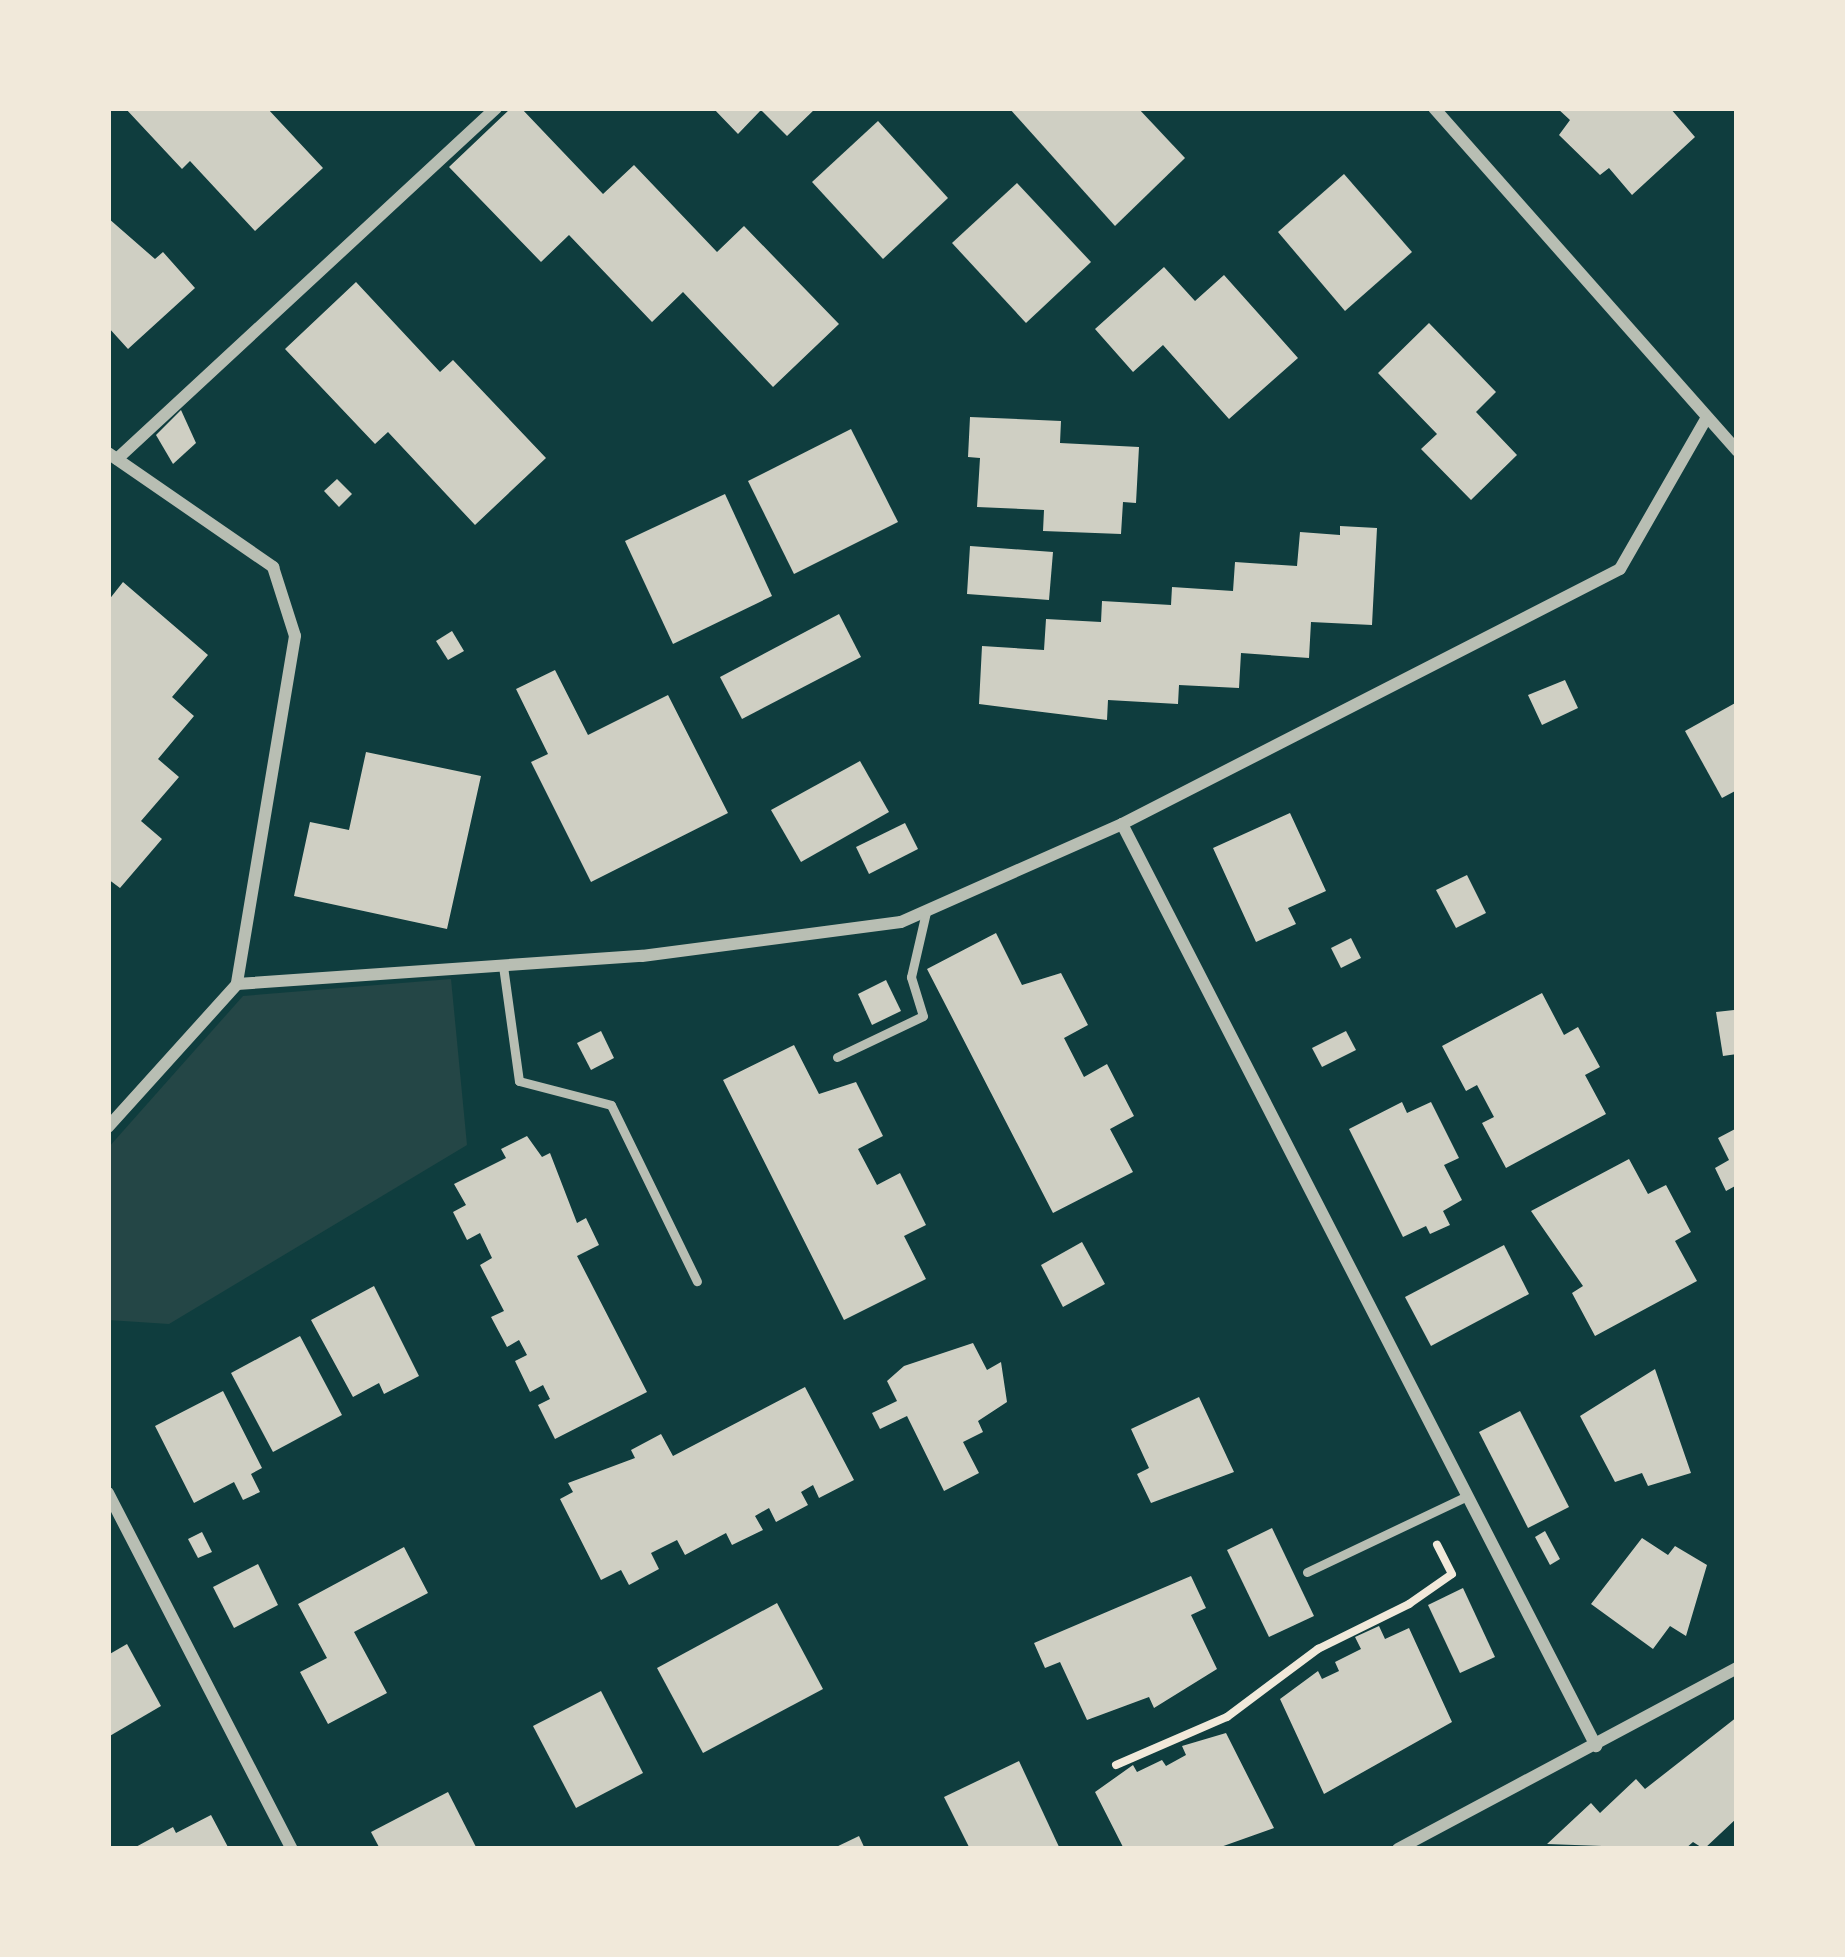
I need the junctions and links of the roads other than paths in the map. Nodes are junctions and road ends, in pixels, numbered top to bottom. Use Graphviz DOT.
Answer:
graph roads {
  1 [pos="496,108"];
  2 [pos="1434,108"];
  3 [pos="1706,419"];
  4 [pos="1737,451"];
  5 [pos="112,456"];
  6 [pos="1122,824"];
  7 [pos="926,911"];
  8 [pos="503,966"];
  9 [pos="237,985"];
  10 [pos="837,1057"];
  11 [pos="108,1127"];
  12 [pos="697,1281"];
  13 [pos="108,1493"];
  14 [pos="1466,1496"];
  15 [pos="1307,1572"];
  16 [pos="1737,1668"];
  17 [pos="1596,1746"];
  18 [pos="292,1849"];
  19 [pos="1398,1849"];
  1 -- 5 [label="street"];
  2 -- 3 [label="street"];
  3 -- 4 [label="street"];
  3 -- 6 [label="street"];
  5 -- 9 [label="street"];
  6 -- 7 [label="street"];
  6 -- 14 [label="street"];
  7 -- 8 [label="street"];
  7 -- 10 [label="lane"];
  8 -- 9 [label="street"];
  8 -- 12 [label="lane"];
  9 -- 11 [label="street"];
  13 -- 18 [label="street"];
  14 -- 15 [label="lane"];
  14 -- 17 [label="street"];
  16 -- 17 [label="street"];
  17 -- 19 [label="street"];
}
